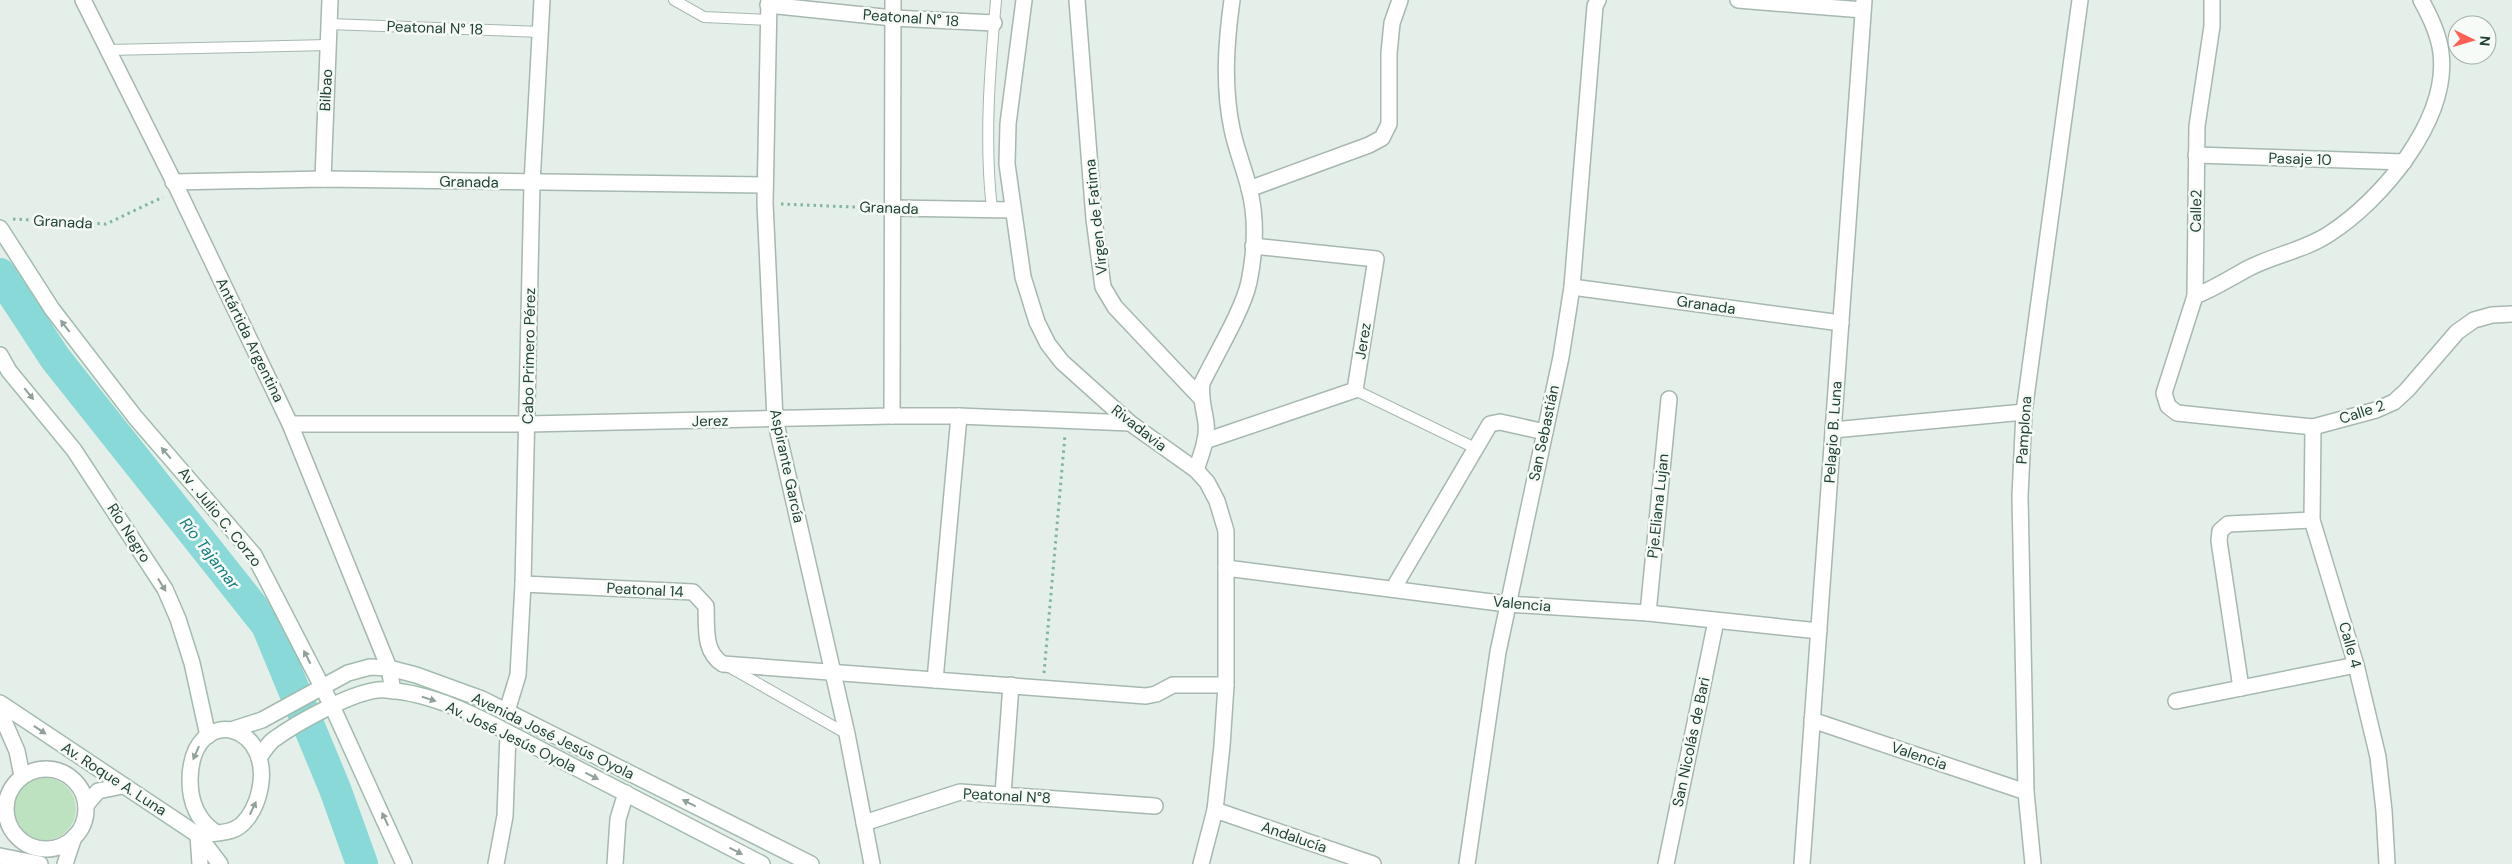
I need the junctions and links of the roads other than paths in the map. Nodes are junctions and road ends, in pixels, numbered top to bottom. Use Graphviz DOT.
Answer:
graph roads {
  1 [pos="83,0"];
  2 [pos="330,0"];
  3 [pos="542,0"];
  4 [pos="674,0"];
  5 [pos="893,0"];
  6 [pos="996,0"];
  7 [pos="1024,0"];
  8 [pos="1077,0"];
  9 [pos="1232,0"];
  10 [pos="1400,0"];
  11 [pos="1598,0"];
  12 [pos="1738,0"];
  13 [pos="2080,0"];
  14 [pos="2212,0"];
  15 [pos="2421,0"];
  16 [pos="769,2"];
  17 [pos="1863,5"];
  18 [pos="893,18"];
  19 [pos="768,20"];
  20 [pos="994,23"];
  21 [pos="329,24"];
  22 [pos="541,32"];
  23 [pos="328,45"];
  24 [pos="107,50"];
  25 [pos="2196,155"];
  26 [pos="2404,162"];
  27 [pos="322,180"];
  28 [pos="532,183"];
  29 [pos="765,185"];
  30 [pos="176,186"];
  31 [pos="1250,189"];
  32 [pos="894,208"];
  33 [pos="992,209"];
  34 [pos="1013,210"];
  35 [pos="5,223"];
  36 [pos="1253,246"];
  37 [pos="1572,287"];
  38 [pos="2195,296"];
  39 [pos="2512,314"];
  40 [pos="1840,323"];
  41 [pos="0,355"];
  42 [pos="5,371"];
  43 [pos="1355,390"];
  44 [pos="1200,397"];
  45 [pos="1669,399"];
  46 [pos="2024,412"];
  47 [pos="2177,413"];
  48 [pos="892,416"];
  49 [pos="959,416"];
  50 [pos="775,419"];
  51 [pos="1130,423"];
  52 [pos="290,424"];
  53 [pos="528,424"];
  54 [pos="2313,427"];
  55 [pos="1833,430"];
  56 [pos="1545,432"];
  57 [pos="1205,441"];
  58 [pos="1474,448"];
  59 [pos="1196,470"];
  60 [pos="2312,520"];
  61 [pos="1226,568"];
  62 [pos="524,584"];
  63 [pos="1393,589"];
  64 [pos="1507,604"];
  65 [pos="1648,613"];
  66 [pos="1716,621"];
  67 [pos="1818,631"];
  68 [pos="723,664"];
  69 [pos="2356,664"];
  70 [pos="389,668"];
  71 [pos="833,672"];
  72 [pos="935,680"];
  73 [pos="322,685"];
  74 [pos="1012,685"];
  75 [pos="1226,685"];
  76 [pos="2241,688"];
  77 [pos="394,691"];
  78 [pos="2176,701"];
  79 [pos="0,703"];
  80 [pos="332,706"];
  81 [pos="506,711"];
  82 [pos="0,712"];
  83 [pos="1812,720"];
  84 [pos="234,729"];
  85 [pos="508,733"];
  86 [pos="847,734"];
  87 [pos="208,736"];
  88 [pos="259,758"];
  89 [pos="22,776"];
  90 [pos="122,786"];
  91 [pos="2026,792"];
  92 [pos="626,793"];
  93 [pos="1003,794"];
  94 [pos="192,803"];
  95 [pos="86,805"];
  96 [pos="1155,806"];
  97 [pos="1215,810"];
  98 [pos="7,819"];
  99 [pos="864,823"];
  100 [pos="215,832"];
  101 [pos="0,834"];
  102 [pos="198,835"];
  103 [pos="74,837"];
  104 [pos="0,856"];
  105 [pos="40,864"];
  106 [pos="65,864"];
  107 [pos="200,864"];
  108 [pos="220,864"];
  109 [pos="404,864"];
  110 [pos="496,864"];
  111 [pos="615,864"];
  112 [pos="762,864"];
  113 [pos="810,864"];
  114 [pos="872,864"];
  115 [pos="1201,864"];
  116 [pos="1373,864"];
  117 [pos="1467,864"];
  118 [pos="1666,864"];
  119 [pos="1802,864"];
  120 [pos="2033,864"];
  121 [pos="2387,864"];
  1 -- 24 [label="street, Antártida Argentina"];
  2 -- 21 [label="street, Bilbao"];
  3 -- 22 [label="street, Cabo Primero Pérez"];
  4 -- 19 [label="lane"];
  5 -- 18 [label="street"];
  6 -- 20 [label="lane"];
  7 -- 34 [label="street, Rivadavia"];
  8 -- 44 [label="street, Virgen de Fatima"];
  9 -- 31 [label="street"];
  10 -- 31 [label="street"];
  11 -- 37 [label="street, San Sebastián"];
  12 -- 17 [label="street"];
  13 -- 46 [label="street, Pamplona"];
  14 -- 25 [label="street, Calle2"];
  15 -- 26 [label="street"];
  16 -- 18 [label="street, Peatonal N° 18"];
  16 -- 19 [label="street, Aspirante García"];
  17 -- 40 [label="street, Pelagio B. Luna"];
  18 -- 20 [label="street, Peatonal N° 18"];
  18 -- 32 [label="street"];
  19 -- 29 [label="street, Aspirante García"];
  20 -- 33 [label="lane"];
  21 -- 22 [label="lane, Peatonal N° 18"];
  21 -- 23 [label="street, Bilbao"];
  22 -- 28 [label="street, Cabo Primero Pérez"];
  23 -- 24 [label="lane"];
  23 -- 27 [label="street, Bilbao"];
  24 -- 30 [label="street, Antártida Argentina"];
  25 -- 26 [label="street, Pasaje 10"];
  25 -- 38 [label="street, Calle2"];
  26 -- 38 [label="street"];
  27 -- 28 [label="street, Granada"];
  27 -- 30 [label="street, Granada"];
  28 -- 29 [label="street, Granada"];
  28 -- 53 [label="street, Cabo Primero Pérez"];
  29 -- 50 [label="street, Aspirante García"];
  30 -- 52 [label="street, Antártida Argentina"];
  31 -- 36 [label="street"];
  32 -- 33 [label="street, Granada"];
  32 -- 48 [label="street"];
  33 -- 34 [label="street, Granada"];
  34 -- 51 [label="street, Rivadavia"];
  73 -- 35 [label="street, Av . Julio C. Corzo, one-way"];
  36 -- 43 [label="street, Jerez"];
  36 -- 44 [label="street"];
  37 -- 40 [label="street, Granada"];
  37 -- 56 [label="street, San Sebastián"];
  38 -- 47 [label="street, Calle2"];
  39 -- 54 [label="street, Calle 2"];
  40 -- 55 [label="street, Pelagio B. Luna"];
  41 -- 42 [label="street, Río Negro"];
  42 -- 87 [label="street, Río Negro, one-way"];
  43 -- 57 [label="street"];
  43 -- 58 [label="lane"];
  44 -- 57 [label="street"];
  45 -- 65 [label="street, Pje.Eliana Lujan"];
  46 -- 55 [label="street"];
  46 -- 91 [label="street, Pamplona"];
  47 -- 54 [label="street, Calle 2"];
  48 -- 49 [label="street, Jerez"];
  48 -- 50 [label="street, Jerez"];
  49 -- 51 [label="street, Jerez"];
  49 -- 72 [label="street"];
  50 -- 53 [label="street, Jerez"];
  50 -- 71 [label="street, Aspirante García"];
  51 -- 59 [label="street, Rivadavia"];
  52 -- 53 [label="street, Jerez"];
  52 -- 70 [label="street, Antártida Argentina"];
  53 -- 62 [label="street, Cabo Primero Pérez"];
  54 -- 60 [label="street, Calle 4"];
  55 -- 67 [label="street, Pelagio B. Luna"];
  56 -- 58 [label="street"];
  56 -- 64 [label="street, San Sebastián"];
  57 -- 59 [label="street"];
  58 -- 63 [label="street"];
  59 -- 61 [label="street, Rivadavia"];
  60 -- 69 [label="street, Calle 4"];
  60 -- 76 [label="street"];
  61 -- 63 [label="street, Valencia"];
  61 -- 75 [label="street, Rivadavia"];
  62 -- 68 [label="street, Peatonal 14"];
  62 -- 81 [label="street, Cabo Primero Pérez"];
  63 -- 64 [label="street, Valencia"];
  64 -- 65 [label="street, Valencia"];
  64 -- 117 [label="street, San Sebastián"];
  65 -- 66 [label="street, Valencia"];
  66 -- 67 [label="street, Valencia"];
  66 -- 118 [label="street, San Nicolás de Bari"];
  67 -- 83 [label="street, Pelagio B. Luna"];
  68 -- 71 [label="street"];
  68 -- 86 [label="lane"];
  69 -- 76 [label="street"];
  69 -- 121 [label="street, Calle 4"];
  70 -- 73 [label="street, Avenida José Jesús Oyola"];
  70 -- 77 [label="street, Antártida Argentina"];
  70 -- 81 [label="street, Avenida José Jesús Oyola"];
  71 -- 72 [label="street"];
  71 -- 86 [label="street, Aspirante García"];
  72 -- 74 [label="street"];
  73 -- 80 [label="street, Av . Julio C. Corzo"];
  73 -- 84 [label="street, Avenida José Jesús Oyola"];
  74 -- 75 [label="street"];
  74 -- 93 [label="street"];
  75 -- 97 [label="street, Rivadavia"];
  76 -- 78 [label="street"];
  77 -- 80 [label="street, Av. José Jesús Oyola"];
  77 -- 85 [label="street, Av. José Jesús Oyola, one-way"];
  79 -- 90 [label="street, Av. Roque A. Luna, one-way"];
  80 -- 88 [label="street"];
  109 -- 80 [label="street, Av . Julio C. Corzo, one-way"];
  113 -- 81 [label="street, Avenida José Jesús Oyola, one-way"];
  82 -- 89 [label="street"];
  83 -- 91 [label="street, Valencia"];
  83 -- 119 [label="street, Pelagio B. Luna"];
  84 -- 87 [label="street"];
  84 -- 88 [label="street"];
  85 -- 92 [label="street, Av. José Jesús Oyola, one-way"];
  85 -- 110 [label="street"];
  86 -- 99 [label="street, Aspirante García"];
  87 -- 94 [label="street, one-way"];
  100 -- 88 [label="street, one-way"];
  89 -- 95 [label="street"];
  89 -- 98 [label="street"];
  90 -- 95 [label="street"];
  90 -- 102 [label="street, Av. Roque A. Luna"];
  91 -- 120 [label="street, Pamplona"];
  92 -- 111 [label="street"];
  92 -- 112 [label="street, Av. José Jesús Oyola, one-way"];
  93 -- 96 [label="street, Peatonal N°8"];
  93 -- 99 [label="street, Peatonal N°8"];
  94 -- 100 [label="street"];
  94 -- 102 [label="street"];
  95 -- 103 [label="street"];
  97 -- 115 [label="street, Rivadavia"];
  97 -- 116 [label="street, Andalucía"];
  98 -- 101 [label="street"];
  98 -- 103 [label="street"];
  99 -- 114 [label="street, Aspirante García"];
  100 -- 102 [label="street"];
  102 -- 107 [label="street"];
  102 -- 108 [label="street, Av. Roque A. Luna"];
  103 -- 106 [label="street"];
  104 -- 105 [label="street"];
}
